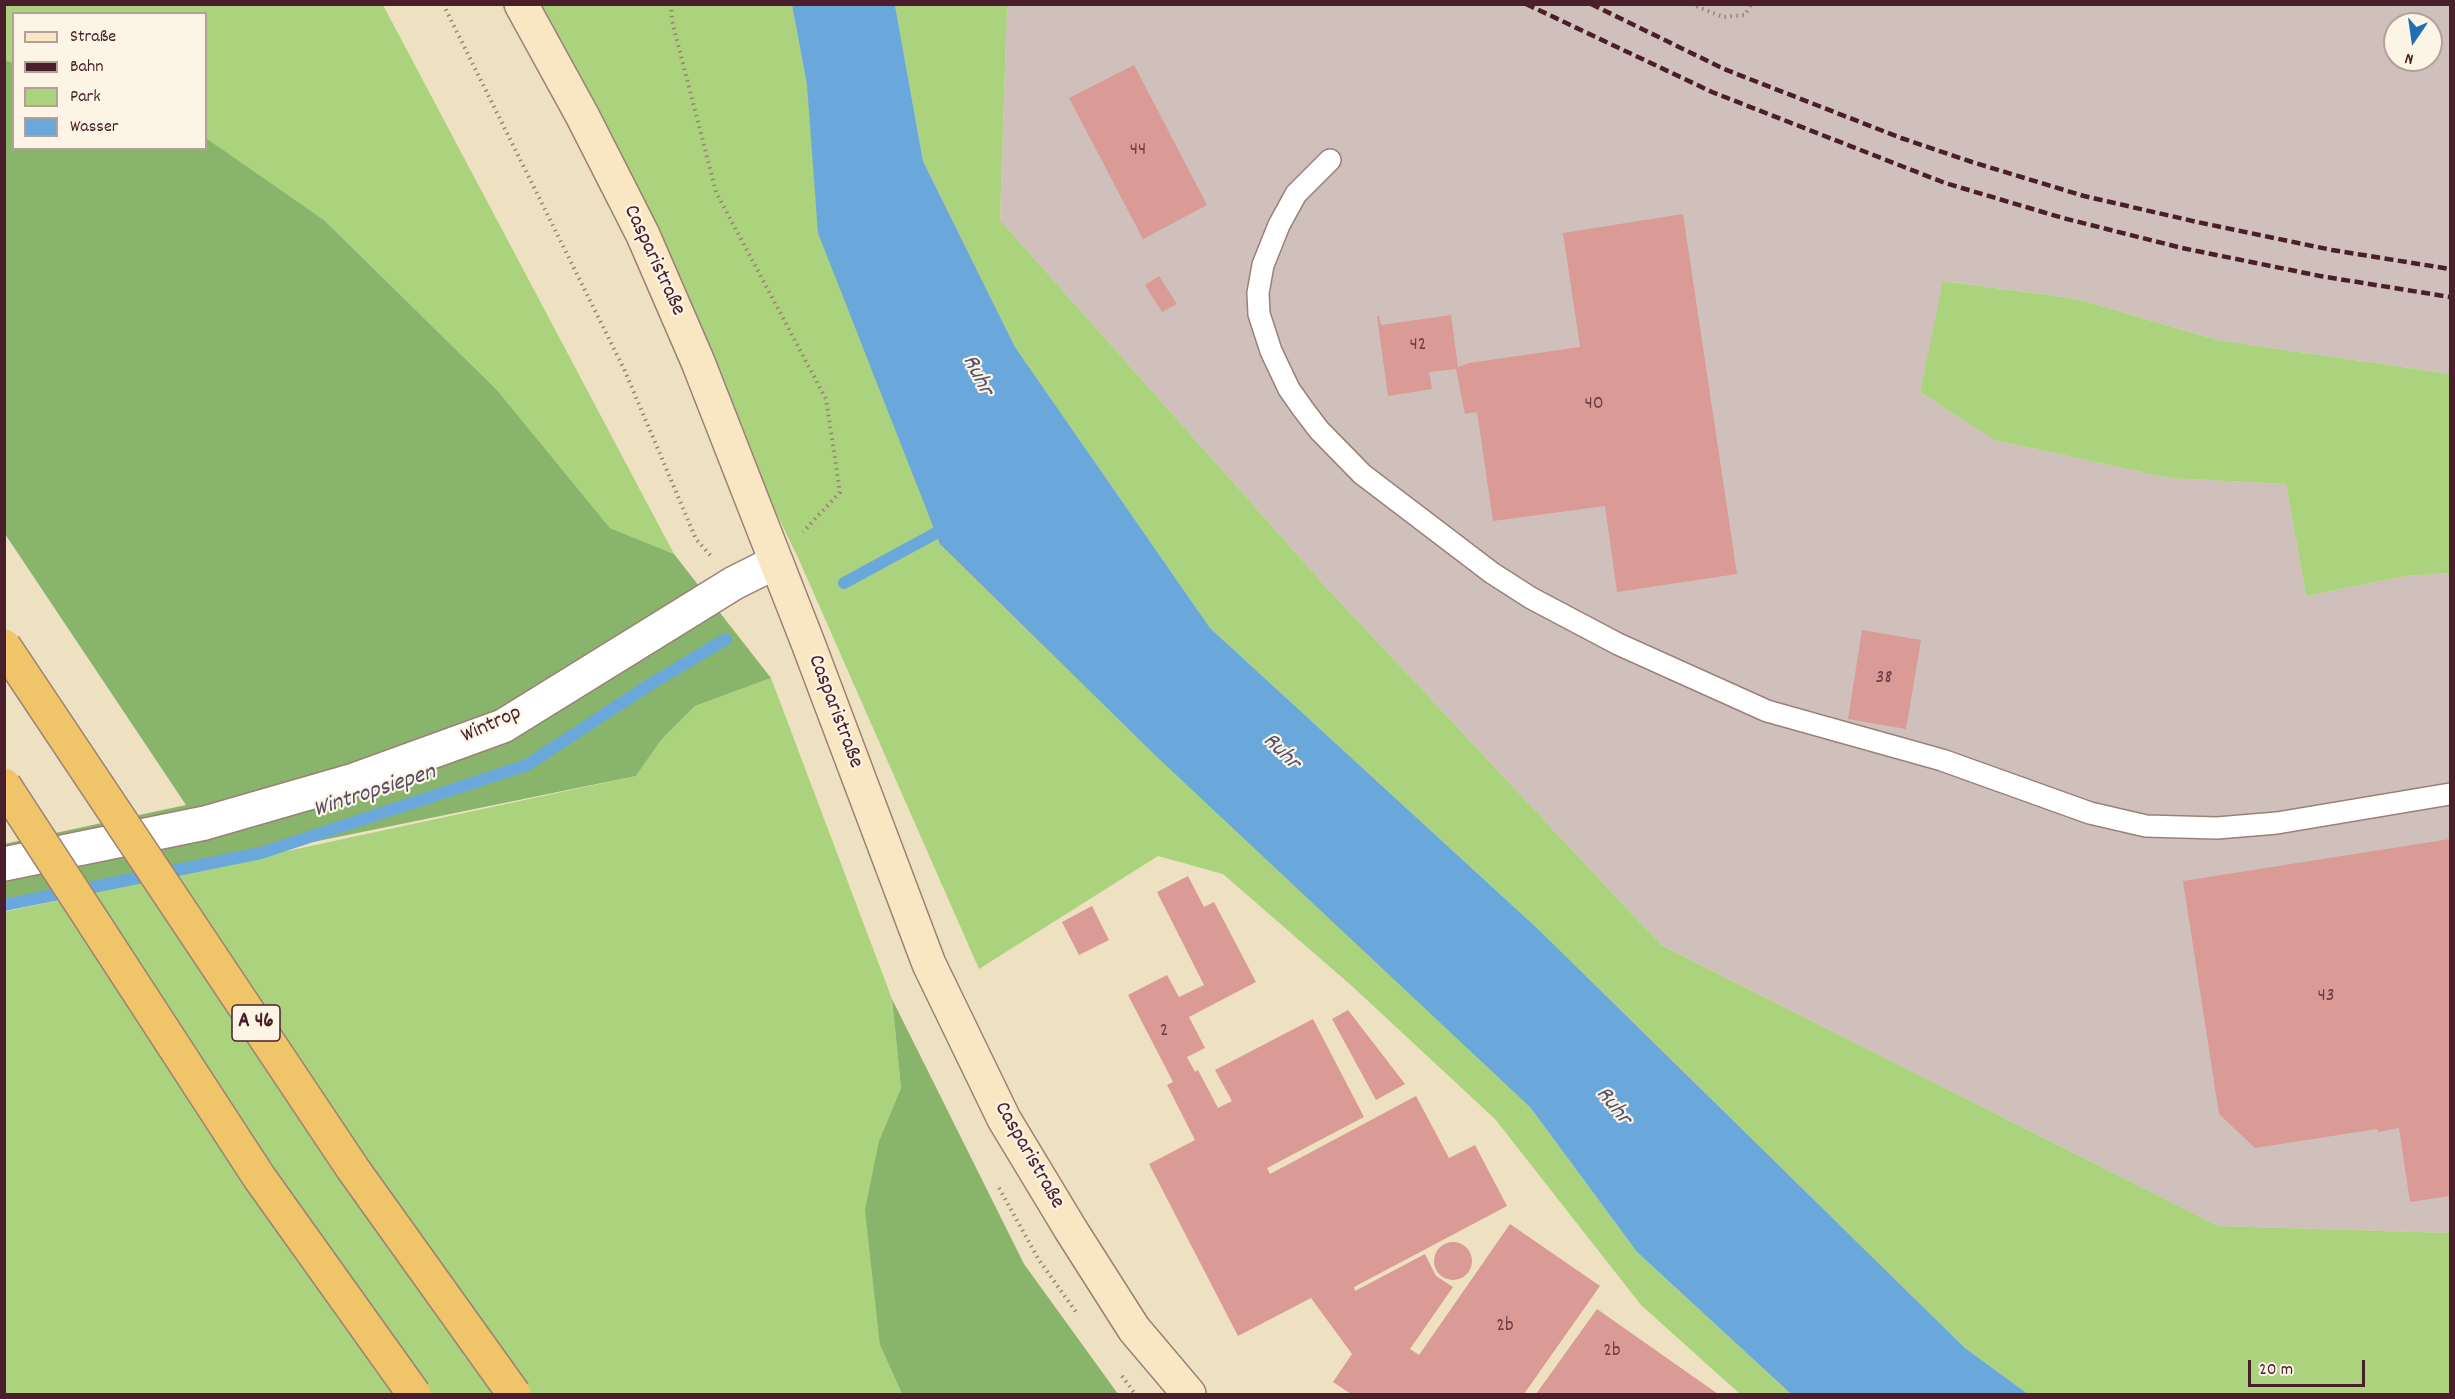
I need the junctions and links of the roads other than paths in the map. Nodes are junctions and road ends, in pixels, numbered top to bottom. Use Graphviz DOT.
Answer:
graph roads {
  1 [pos="521,4"];
  2 [pos="1330,160"];
  3 [pos="776,562"];
  4 [pos="4,646"];
  5 [pos="4,785"];
  6 [pos="2451,794"];
  7 [pos="4,864"];
  8 [pos="414,1395"];
  9 [pos="514,1395"];
  10 [pos="1189,1395"];
  1 -- 3 [label="main road, Casparistraße"];
  2 -- 6 [label="lane"];
  3 -- 7 [label="street, Wintrop"];
  3 -- 10 [label="main road, Casparistraße"];
  4 -- 9 [label="highway, A 46, bridge"];
  5 -- 8 [label="highway, bridge"];
}
